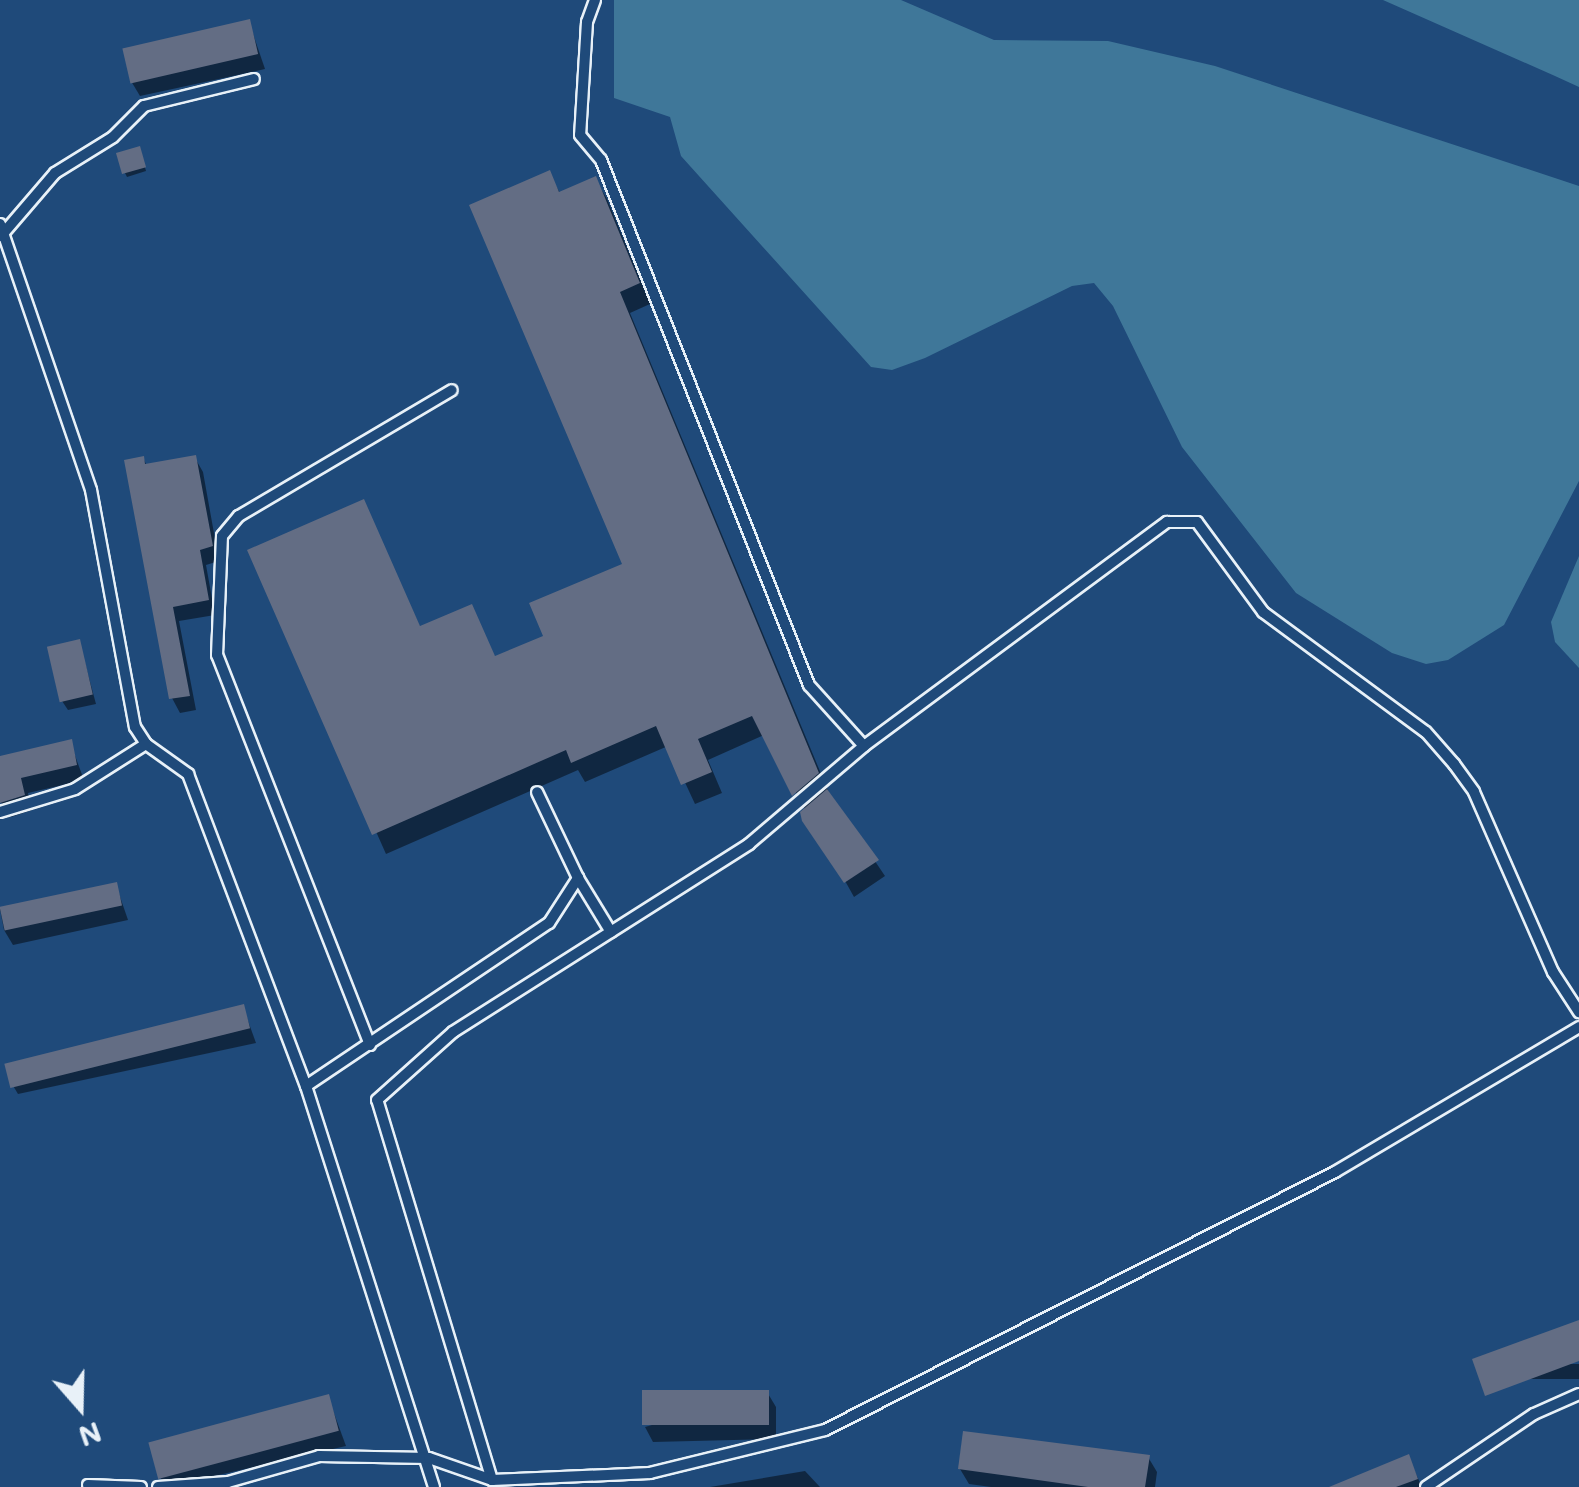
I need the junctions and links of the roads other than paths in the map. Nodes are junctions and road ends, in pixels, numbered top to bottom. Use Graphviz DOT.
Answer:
graph roads {
  1 [pos="595,0"];
  2 [pos="254,79"];
  3 [pos="1,232"];
  4 [pos="452,390"];
  5 [pos="146,744"];
  6 [pos="864,746"];
  7 [pos="537,792"];
  8 [pos="0,812"];
  9 [pos="578,878"];
  10 [pos="610,932"];
  11 [pos="1579,1012"];
  12 [pos="1579,1028"];
  13 [pos="370,1045"];
  14 [pos="306,1086"];
  15 [pos="1579,1394"];
  16 [pos="430,1458"];
  17 [pos="492,1480"];
  18 [pos="88,1485"];
  19 [pos="141,1487"];
  20 [pos="158,1487"];
  21 [pos="434,1487"];
  22 [pos="1426,1487"];
  1 -- 6 [label="lane"];
  2 -- 3 [label="lane"];
  3 -- 5 [label="lane"];
  4 -- 13 [label="lane"];
  5 -- 8 [label="lane"];
  5 -- 14 [label="lane"];
  6 -- 10 [label="lane"];
  6 -- 11 [label="lane"];
  7 -- 9 [label="lane"];
  9 -- 10 [label="lane"];
  9 -- 13 [label="lane"];
  10 -- 17 [label="lane"];
  12 -- 17 [label="lane"];
  13 -- 14 [label="lane"];
  14 -- 16 [label="lane"];
  15 -- 22 [label="lane"];
  16 -- 17 [label="lane"];
  16 -- 20 [label="lane"];
  16 -- 21 [label="lane"];
  18 -- 19 [label="lane"];
}
